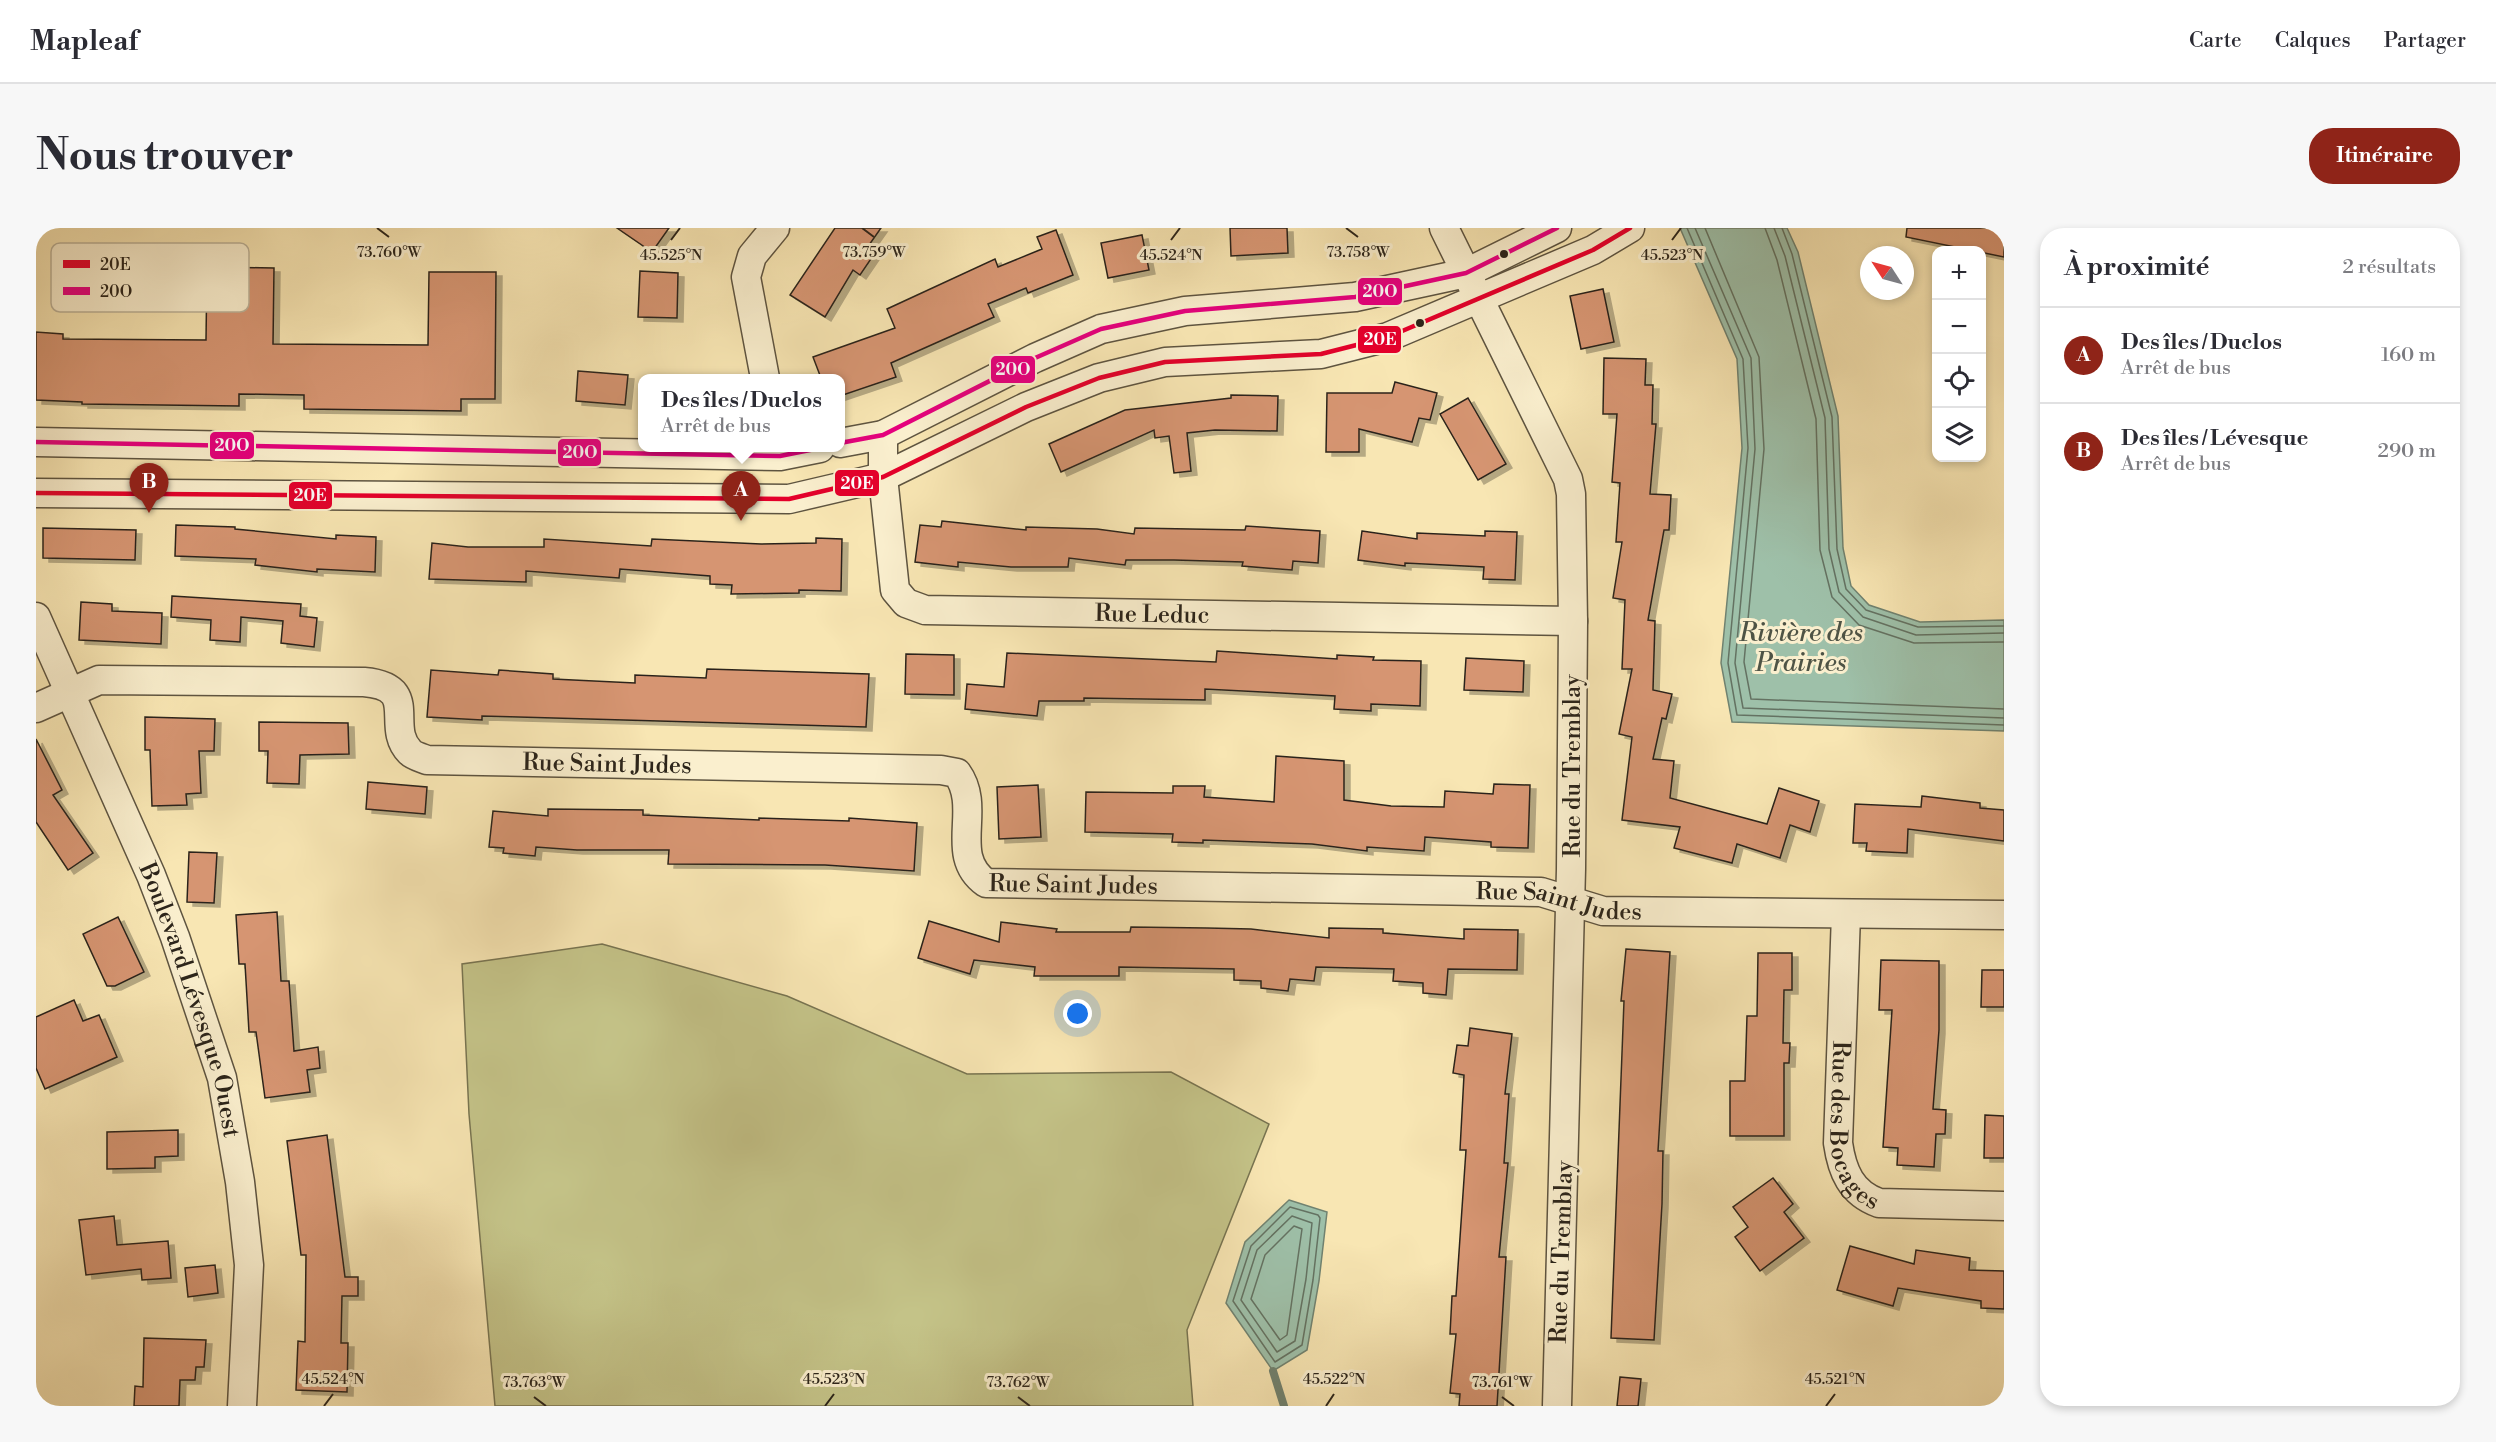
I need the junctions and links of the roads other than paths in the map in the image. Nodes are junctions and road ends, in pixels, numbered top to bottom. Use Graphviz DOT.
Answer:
graph roads {
  1 [pos="775,228"];
  2 [pos="1444,228"];
  3 [pos="1557,228"];
  4 [pos="1630,228"];
  5 [pos="1466,273"];
  6 [pos="1480,299"];
  7 [pos="764,374"];
  8 [pos="882,435"];
  9 [pos="36,442"];
  10 [pos="845,442"];
  11 [pos="638,450"];
  12 [pos="779,452"];
  13 [pos="883,477"];
  14 [pos="36,493"];
  15 [pos="789,499"];
  16 [pos="36,616"];
  17 [pos="1573,621"];
  18 [pos="72,692"];
  19 [pos="36,708"];
  20 [pos="1570,901"];
  21 [pos="1846,914"];
  22 [pos="2004,915"];
  23 [pos="2004,1206"];
  24 [pos="242,1406"];
  25 [pos="1557,1406"];
  1 -- 7 [label="street"];
  2 -- 5 [label="street, Rue du Tremblay"];
  3 -- 5 [label="street"];
  4 -- 6 [label="street"];
  5 -- 6 [label="street, Rue du Tremblay"];
  5 -- 8 [label="street"];
  6 -- 13 [label="street"];
  6 -- 17 [label="street, Rue du Tremblay"];
  8 -- 10 [label="street"];
  8 -- 13 [label="street, Rue Leduc"];
  9 -- 11 [label="street"];
  12 -- 15 [label="street"];
  13 -- 15 [label="street"];
  13 -- 17 [label="street, Rue Leduc"];
  14 -- 15 [label="street"];
  16 -- 18 [label="street, Boulevard Lévesque Ouest"];
  17 -- 20 [label="street, Rue du Tremblay"];
  18 -- 19 [label="street"];
  18 -- 20 [label="street, Rue Saint Judes"];
  18 -- 24 [label="street, Boulevard Lévesque Ouest"];
  20 -- 21 [label="street, Rue Saint Judes"];
  20 -- 25 [label="street, Rue du Tremblay"];
  21 -- 22 [label="street, Rue Saint Judes"];
  21 -- 23 [label="street, Rue des Bocages"];
}
